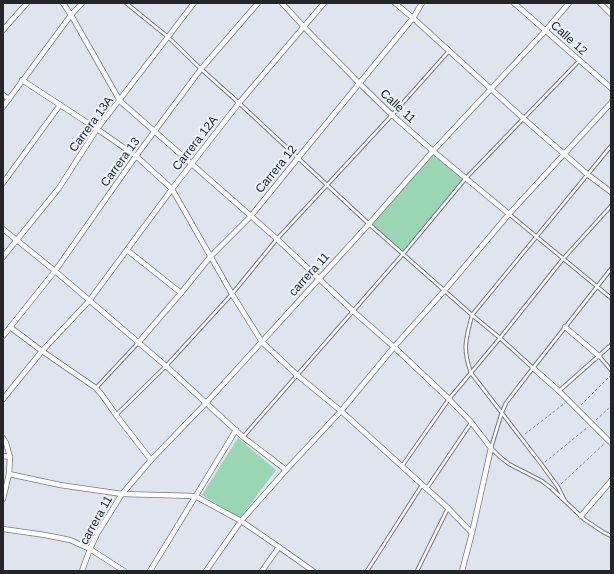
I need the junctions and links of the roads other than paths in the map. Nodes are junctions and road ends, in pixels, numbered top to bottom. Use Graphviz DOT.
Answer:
graph roads {
  1 [pos="27,3"];
  2 [pos="63,3"];
  3 [pos="82,3"];
  4 [pos="126,3"];
  5 [pos="194,3"];
  6 [pos="258,3"];
  7 [pos="282,3"];
  8 [pos="324,3"];
  9 [pos="394,3"];
  10 [pos="422,3"];
  11 [pos="514,3"];
  12 [pos="569,3"];
  13 [pos="600,3"];
  14 [pos="611,14"];
  15 [pos="71,15"];
  16 [pos="413,18"];
  17 [pos="304,27"];
  18 [pos="3,30"];
  19 [pos="546,30"];
  20 [pos="168,37"];
  21 [pos="449,51"];
  22 [pos="580,61"];
  23 [pos="200,69"];
  24 [pos="22,80"];
  25 [pos="359,83"];
  26 [pos="491,88"];
  27 [pos="611,88"];
  28 [pos="3,95"];
  29 [pos="9,99"];
  30 [pos="120,100"];
  31 [pos="239,103"];
  32 [pos="611,103"];
  33 [pos="60,105"];
  34 [pos="3,106"];
  35 [pos="392,115"];
  36 [pos="524,118"];
  37 [pos="97,129"];
  38 [pos="155,131"];
  39 [pos="611,146"];
  40 [pos="433,151"];
  41 [pos="565,153"];
  42 [pos="136,156"];
  43 [pos="298,158"];
  44 [pos="192,164"];
  45 [pos="587,174"];
  46 [pos="466,178"];
  47 [pos="3,183"];
  48 [pos="327,185"];
  49 [pos="172,189"];
  50 [pos="611,192"];
  51 [pos="611,206"];
  52 [pos="509,214"];
  53 [pos="251,216"];
  54 [pos="369,224"];
  55 [pos="3,229"];
  56 [pos="536,237"];
  57 [pos="277,239"];
  58 [pos="17,240"];
  59 [pos="127,250"];
  60 [pos="403,254"];
  61 [pos="3,257"];
  62 [pos="210,257"];
  63 [pos="563,259"];
  64 [pos="611,269"];
  65 [pos="55,271"];
  66 [pos="319,279"];
  67 [pos="597,287"];
  68 [pos="444,291"];
  69 [pos="181,293"];
  70 [pos="232,294"];
  71 [pos="611,298"];
  72 [pos="89,301"];
  73 [pos="353,312"];
  74 [pos="472,315"];
  75 [pos="10,327"];
  76 [pos="565,327"];
  77 [pos="3,336"];
  78 [pos="500,338"];
  79 [pos="262,342"];
  80 [pos="138,343"];
  81 [pos="611,346"];
  82 [pos="394,347"];
  83 [pos="42,351"];
  84 [pos="599,356"];
  85 [pos="166,366"];
  86 [pos="533,368"];
  87 [pos="611,370"];
  88 [pos="471,373"];
  89 [pos="297,375"];
  90 [pos="96,388"];
  91 [pos="559,391"];
  92 [pos="3,399"];
  93 [pos="449,399"];
  94 [pos="206,403"];
  95 [pos="341,411"];
  96 [pos="502,412"];
  97 [pos="116,415"];
  98 [pos="471,422"];
  99 [pos="236,430"];
  100 [pos="243,437"];
  101 [pos="3,438"];
  102 [pos="610,442"];
  103 [pos="491,448"];
  104 [pos="3,456"];
  105 [pos="10,457"];
  106 [pos="151,460"];
  107 [pos="402,466"];
  108 [pos="286,470"];
  109 [pos="9,474"];
  110 [pos="611,481"];
  111 [pos="424,487"];
  112 [pos="122,494"];
  113 [pos="195,496"];
  114 [pos="3,499"];
  115 [pos="565,501"];
  116 [pos="448,508"];
  117 [pos="581,516"];
  118 [pos="241,521"];
  119 [pos="3,529"];
  120 [pos="472,533"];
  121 [pos="611,536"];
  122 [pos="279,547"];
  123 [pos="90,549"];
  124 [pos="82,571"];
  125 [pos="124,571"];
  126 [pos="150,571"];
  127 [pos="206,571"];
  128 [pos="262,571"];
  129 [pos="312,571"];
  130 [pos="367,571"];
  131 [pos="417,571"];
  132 [pos="462,571"];
  1 -- 18 [label="street"];
  2 -- 15 [label="street"];
  3 -- 15 [label="street"];
  4 -- 20 [label="lane"];
  5 -- 20 [label="street, Carrera 13A"];
  6 -- 23 [label="street, Carrera 13"];
  7 -- 17 [label="street, Calle 11"];
  8 -- 17 [label="street, Carrera 12A"];
  9 -- 16 [label="street"];
  10 -- 16 [label="street, Carrera 12"];
  11 -- 19 [label="street, Calle 12"];
  12 -- 19 [label="street, carrera 11"];
  13 -- 14 [label="street"];
  15 -- 24 [label="street"];
  15 -- 30 [label="street"];
  16 -- 21 [label="street"];
  16 -- 25 [label="street, Carrera 12"];
  17 -- 25 [label="street, Calle 11"];
  17 -- 31 [label="street, Carrera 12A"];
  19 -- 22 [label="street, Calle 12"];
  19 -- 26 [label="street, carrera 11"];
  20 -- 23 [label="lane"];
  20 -- 30 [label="street, Carrera 13A"];
  21 -- 26 [label="street"];
  21 -- 35 [label="lane"];
  22 -- 27 [label="street, Calle 12"];
  22 -- 36 [label="lane"];
  23 -- 31 [label="lane"];
  23 -- 38 [label="street, Carrera 13"];
  24 -- 29 [label="street"];
  24 -- 33 [label="street"];
  25 -- 35 [label="street, Calle 11"];
  25 -- 43 [label="street, Carrera 12"];
  26 -- 36 [label="street"];
  26 -- 40 [label="street, carrera 11"];
  28 -- 29 [label="street"];
  29 -- 34 [label="street"];
  30 -- 37 [label="street, Carrera 13A"];
  30 -- 38 [label="street"];
  31 -- 43 [label="lane"];
  31 -- 44 [label="street, Carrera 12A"];
  32 -- 41 [label="street"];
  33 -- 37 [label="street"];
  33 -- 47 [label="street"];
  35 -- 40 [label="street, Calle 11"];
  35 -- 48 [label="lane"];
  36 -- 41 [label="street"];
  36 -- 46 [label="lane"];
  37 -- 42 [label="street"];
  37 -- 58 [label="street, Carrera 13A"];
  38 -- 42 [label="street, Carrera 13"];
  38 -- 44 [label="street"];
  39 -- 45 [label="lane"];
  40 -- 46 [label="street, Calle 11"];
  40 -- 54 [label="street, carrera 11"];
  41 -- 45 [label="street"];
  41 -- 52 [label="street"];
  42 -- 49 [label="street"];
  42 -- 65 [label="street, Carrera 13"];
  43 -- 48 [label="lane"];
  43 -- 53 [label="street, Carrera 12"];
  44 -- 49 [label="street, Carrera 12A"];
  44 -- 53 [label="street"];
  45 -- 50 [label="street"];
  45 -- 56 [label="lane"];
  46 -- 52 [label="street, Calle 11"];
  46 -- 60 [label="lane"];
  48 -- 54 [label="lane"];
  48 -- 57 [label="lane"];
  49 -- 59 [label="street, Carrera 12A"];
  49 -- 62 [label="street"];
  51 -- 63 [label="lane"];
  52 -- 56 [label="lane"];
  52 -- 68 [label="street"];
  53 -- 57 [label="street"];
  53 -- 62 [label="street, Carrera 12"];
  54 -- 60 [label="lane"];
  54 -- 66 [label="street, carrera 11"];
  55 -- 58 [label="street"];
  56 -- 63 [label="lane"];
  56 -- 74 [label="lane"];
  57 -- 66 [label="street"];
  57 -- 70 [label="lane"];
  58 -- 61 [label="street, Carrera 13A"];
  58 -- 65 [label="street"];
  59 -- 69 [label="street"];
  59 -- 72 [label="street, Carrera 12A"];
  60 -- 68 [label="lane"];
  60 -- 73 [label="lane"];
  62 -- 69 [label="street, Carrera 12"];
  62 -- 70 [label="street"];
  63 -- 67 [label="lane"];
  63 -- 78 [label="lane"];
  64 -- 67 [label="lane"];
  65 -- 72 [label="street"];
  65 -- 75 [label="street, Carrera 13"];
  66 -- 73 [label="street"];
  66 -- 79 [label="street, carrera 11"];
  67 -- 71 [label="lane"];
  67 -- 76 [label="lane"];
  68 -- 74 [label="lane"];
  68 -- 82 [label="street"];
  69 -- 80 [label="street, Carrera 12"];
  70 -- 79 [label="street"];
  70 -- 85 [label="lane"];
  72 -- 80 [label="street"];
  72 -- 83 [label="street, Carrera 12A"];
  73 -- 82 [label="street"];
  73 -- 89 [label="lane"];
  74 -- 78 [label="lane"];
  74 -- 88 [label="lane"];
  75 -- 77 [label="street, Carrera 13"];
  75 -- 83 [label="street"];
  76 -- 84 [label="street"];
  76 -- 86 [label="lane"];
  78 -- 86 [label="lane"];
  78 -- 88 [label="lane"];
  79 -- 89 [label="street"];
  79 -- 94 [label="street, carrera 11"];
  80 -- 85 [label="street"];
  80 -- 90 [label="lane"];
  81 -- 84 [label="lane"];
  82 -- 93 [label="street"];
  82 -- 95 [label="street"];
  83 -- 90 [label="street"];
  83 -- 92 [label="street, Carrera 12A"];
  84 -- 87 [label="lane"];
  84 -- 91 [label="lane"];
  85 -- 94 [label="street"];
  85 -- 97 [label="lane"];
  86 -- 91 [label="street"];
  86 -- 96 [label="lane"];
  88 -- 93 [label="lane"];
  88 -- 96 [label="lane"];
  89 -- 95 [label="street"];
  89 -- 100 [label="lane"];
  90 -- 97 [label="street"];
  91 -- 102 [label="street"];
  93 -- 98 [label="street"];
  93 -- 107 [label="lane"];
  94 -- 99 [label="street"];
  94 -- 106 [label="street, carrera 11"];
  95 -- 107 [label="street"];
  95 -- 108 [label="street"];
  96 -- 103 [label="lane"];
  96 -- 115 [label="lane"];
  97 -- 106 [label="street"];
  98 -- 103 [label="street"];
  98 -- 111 [label="lane"];
  99 -- 100 [label="street"];
  99 -- 113 [label="street"];
  100 -- 108 [label="street"];
  101 -- 105 [label="street"];
  103 -- 115 [label="lane"];
  103 -- 120 [label="street"];
  104 -- 105 [label="street"];
  105 -- 109 [label="street"];
  106 -- 112 [label="street, carrera 11"];
  107 -- 111 [label="street"];
  108 -- 118 [label="street"];
  109 -- 112 [label="street"];
  109 -- 114 [label="street"];
  110 -- 117 [label="street"];
  111 -- 116 [label="street"];
  111 -- 130 [label="lane"];
  112 -- 113 [label="street"];
  112 -- 123 [label="street, carrera 11"];
  113 -- 118 [label="street"];
  113 -- 126 [label="street"];
  115 -- 117 [label="lane"];
  116 -- 120 [label="street"];
  116 -- 131 [label="lane"];
  117 -- 121 [label="lane"];
  118 -- 122 [label="street"];
  118 -- 127 [label="street"];
  119 -- 123 [label="street"];
  120 -- 132 [label="street"];
  122 -- 128 [label="street"];
  122 -- 129 [label="street"];
  123 -- 124 [label="street, carrera 11"];
  123 -- 125 [label="street"];
}
